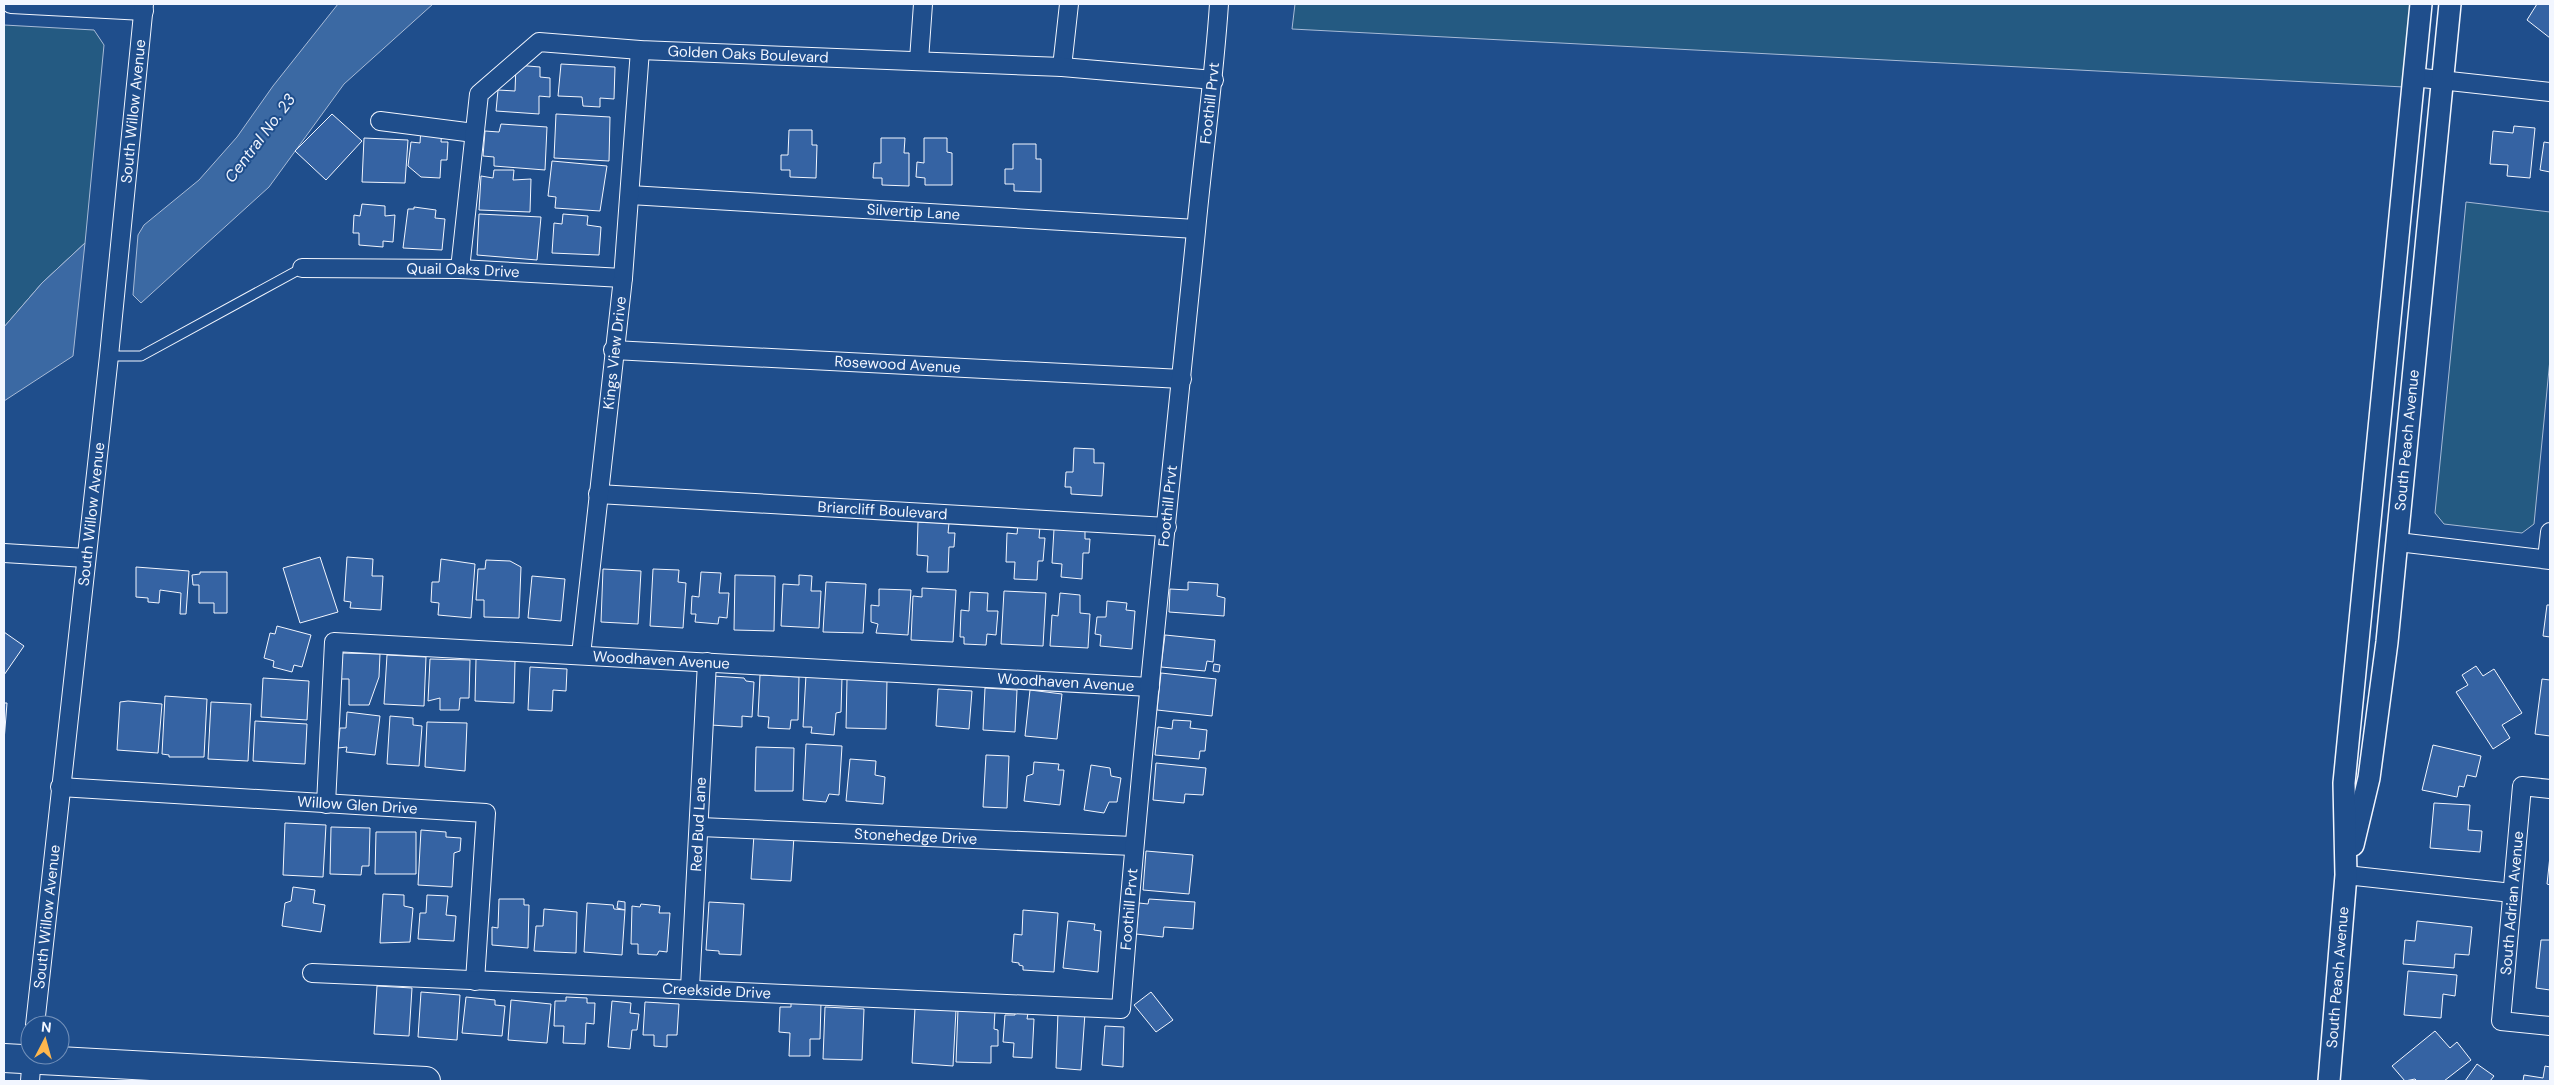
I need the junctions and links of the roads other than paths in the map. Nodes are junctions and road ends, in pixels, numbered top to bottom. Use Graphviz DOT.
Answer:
graph roads {
  1 [pos="11,4"];
  2 [pos="923,4"];
  3 [pos="1069,4"];
  4 [pos="1219,4"];
  5 [pos="2421,4"];
  6 [pos="2450,4"];
  7 [pos="144,7"];
  8 [pos="640,50"];
  9 [pos="919,60"];
  10 [pos="1062,67"];
  11 [pos="2413,78"];
  12 [pos="1214,80"];
  13 [pos="2442,81"];
  14 [pos="2550,92"];
  15 [pos="380,121"];
  16 [pos="474,133"];
  17 [pos="630,195"];
  18 [pos="1196,228"];
  19 [pos="302,268"];
  20 [pos="460,269"];
  21 [pos="623,278"];
  22 [pos="614,350"];
  23 [pos="109,356"];
  24 [pos="1182,379"];
  25 [pos="598,494"];
  26 [pos="1167,528"];
  27 [pos="2550,532"];
  28 [pos="2398,542"];
  29 [pos="4,553"];
  30 [pos="86,558"];
  31 [pos="2548,560"];
  32 [pos="581,655"];
  33 [pos="707,662"];
  34 [pos="1150,686"];
  35 [pos="60,787"];
  36 [pos="2550,789"];
  37 [pos="326,804"];
  38 [pos="700,827"];
  39 [pos="1134,846"];
  40 [pos="2346,875"];
  41 [pos="2512,893"];
  42 [pos="312,973"];
  43 [pos="475,981"];
  44 [pos="690,988"];
  45 [pos="1121,1009"];
  46 [pos="36,1015"];
  47 [pos="2550,1026"];
  48 [pos="4,1058"];
  49 [pos="20,1062"];
  50 [pos="31,1065"];
  51 [pos="426,1081"];
  52 [pos="2329,1081"];
  1 -- 7 [label="street"];
  2 -- 9 [label="street"];
  3 -- 10 [label="street"];
  4 -- 12 [label="street, Foothill Prvt"];
  5 -- 11 [label="street, South Peach Avenue"];
  6 -- 13 [label="street, South Peach Avenue"];
  7 -- 23 [label="street, South Willow Avenue"];
  8 -- 9 [label="street, Golden Oaks Boulevard"];
  8 -- 16 [label="street, Golden Oaks Boulevard"];
  8 -- 17 [label="street, Kings View Drive"];
  9 -- 10 [label="street, Golden Oaks Boulevard"];
  10 -- 12 [label="street, Golden Oaks Boulevard"];
  11 -- 13 [label="street"];
  11 -- 40 [label="street, South Peach Avenue"];
  12 -- 18 [label="street, Foothill Prvt"];
  13 -- 14 [label="street"];
  13 -- 28 [label="street, South Peach Avenue"];
  15 -- 16 [label="street"];
  16 -- 20 [label="street, Golden Oaks Boulevard"];
  17 -- 18 [label="street, Silvertip Lane"];
  17 -- 21 [label="street, Kings View Drive"];
  18 -- 24 [label="street, Foothill Prvt"];
  19 -- 20 [label="street, Quail Oaks Drive"];
  19 -- 23 [label="lane"];
  20 -- 21 [label="street, Quail Oaks Drive"];
  21 -- 22 [label="street, Kings View Drive"];
  22 -- 24 [label="street, Rosewood Avenue"];
  22 -- 25 [label="street, Kings View Drive"];
  23 -- 30 [label="street, South Willow Avenue"];
  24 -- 26 [label="street, Foothill Prvt"];
  25 -- 26 [label="street, Briarcliff Boulevard"];
  25 -- 32 [label="street, Kings View Drive"];
  26 -- 34 [label="street, Foothill Prvt"];
  27 -- 31 [label="street"];
  28 -- 31 [label="street"];
  28 -- 40 [label="street, South Peach Avenue"];
  29 -- 30 [label="street"];
  30 -- 35 [label="street, South Willow Avenue"];
  32 -- 33 [label="street, Woodhaven Avenue"];
  32 -- 37 [label="street, Woodhaven Avenue"];
  33 -- 34 [label="street, Woodhaven Avenue"];
  33 -- 38 [label="street, Red Bud Lane"];
  34 -- 39 [label="street, Foothill Prvt"];
  35 -- 37 [label="street, Willow Glen Drive"];
  35 -- 46 [label="street, South Willow Avenue"];
  36 -- 41 [label="street, South Adrian Avenue"];
  37 -- 43 [label="street, Willow Glen Drive"];
  38 -- 39 [label="street, Stonehedge Drive"];
  38 -- 44 [label="street, Red Bud Lane"];
  39 -- 45 [label="street, Foothill Prvt"];
  40 -- 41 [label="street"];
  40 -- 52 [label="street, South Peach Avenue"];
  41 -- 47 [label="street, South Adrian Avenue"];
  42 -- 43 [label="street, Creekside Drive"];
  43 -- 44 [label="street, Creekside Drive"];
  44 -- 45 [label="street, Creekside Drive"];
  48 -- 49 [label="main road"];
  50 -- 51 [label="main road"];
}
